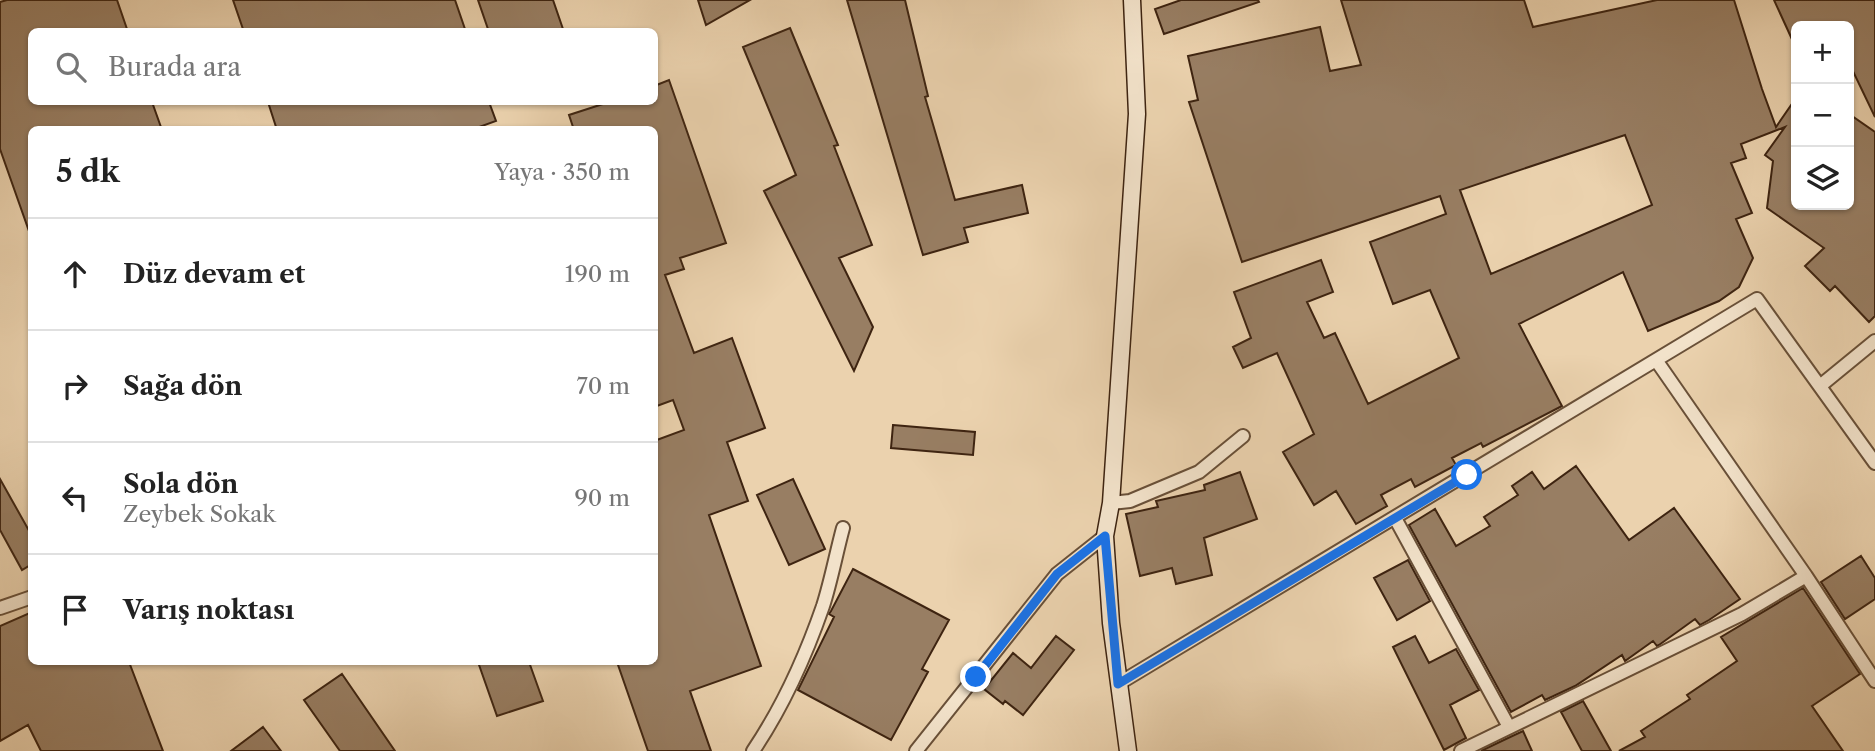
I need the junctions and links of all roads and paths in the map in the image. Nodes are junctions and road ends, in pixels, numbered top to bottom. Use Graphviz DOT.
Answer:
graph roads {
  1 [pos="1132,0"];
  2 [pos="1875,341"];
  3 [pos="1656,360"];
  4 [pos="1820,386"];
  5 [pos="1242,436"];
  6 [pos="1875,463"];
  7 [pos="1111,503"];
  8 [pos="1395,518"];
  9 [pos="843,528"];
  10 [pos="1105,536"];
  11 [pos="1806,576"];
  12 [pos="28,598"];
  13 [pos="0,608"];
  14 [pos="1875,681"];
  15 [pos="1118,684"];
  16 [pos="1509,727"];
  17 [pos="753,751"];
  18 [pos="916,751"];
  19 [pos="1128,751"];
  20 [pos="1461,751"];
  1 -- 7 [label="street"];
  2 -- 4 [label="street"];
  3 -- 4 [label="street"];
  3 -- 8 [label="street"];
  3 -- 11 [label="street"];
  4 -- 6 [label="street"];
  5 -- 7 [label="street"];
  7 -- 10 [label="street"];
  8 -- 15 [label="street"];
  8 -- 16 [label="street"];
  9 -- 17 [label="street"];
  10 -- 15 [label="street"];
  10 -- 18 [label="street"];
  11 -- 14 [label="street"];
  11 -- 16 [label="street"];
  12 -- 13 [label="street"];
  15 -- 19 [label="street"];
  16 -- 20 [label="street"];
}
